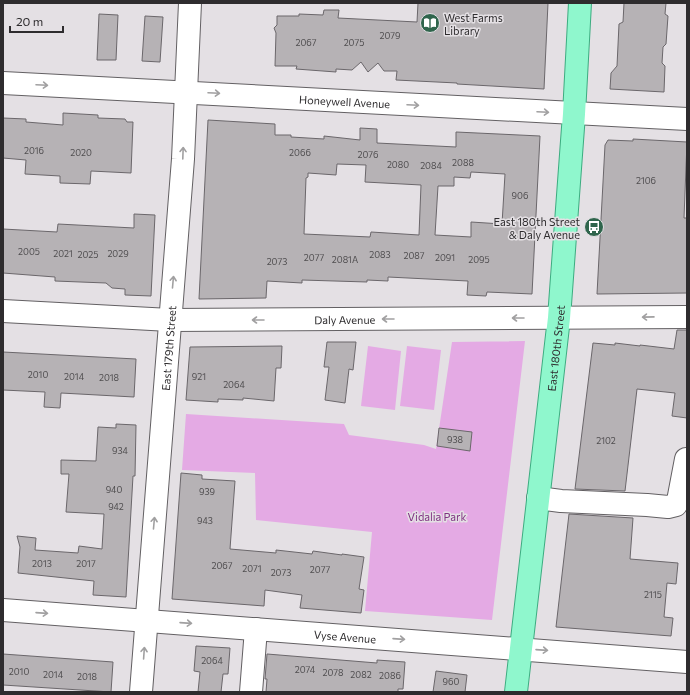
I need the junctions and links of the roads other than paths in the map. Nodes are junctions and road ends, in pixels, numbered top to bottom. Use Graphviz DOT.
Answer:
graph roads {
  1 [pos="190,3"];
  2 [pos="580,3"];
  3 [pos="3,83"];
  4 [pos="186,92"];
  5 [pos="574,114"];
  6 [pos="687,120"];
  7 [pos="3,312"];
  8 [pos="687,317"];
  9 [pos="560,318"];
  10 [pos="170,320"];
  11 [pos="686,459"];
  12 [pos="538,498"];
  13 [pos="3,610"];
  14 [pos="146,620"];
  15 [pos="256,629"];
  16 [pos="521,649"];
  17 [pos="687,662"];
  18 [pos="141,692"];
  19 [pos="251,692"];
  20 [pos="516,692"];
  1 -- 4 [label="street, East 179th Street"];
  2 -- 5 [label="main road, East 180th Street"];
  3 -- 4 [label="street, Honeywell Avenue, one-way"];
  4 -- 5 [label="street, Honeywell Avenue, one-way"];
  10 -- 4 [label="street, East 179th Street, one-way"];
  5 -- 6 [label="street, Honeywell Avenue"];
  5 -- 9 [label="main road, East 180th Street"];
  7 -- 10 [label="street, Daly Avenue"];
  8 -- 9 [label="street, Daly Avenue, one-way"];
  9 -- 10 [label="street, Daly Avenue, one-way"];
  9 -- 12 [label="main road, East 180th Street"];
  14 -- 10 [label="street, East 179th Street, one-way"];
  11 -- 12 [label="street"];
  12 -- 16 [label="main road, East 180th Street"];
  13 -- 14 [label="street, Vyse Avenue, one-way"];
  14 -- 15 [label="street, Vyse Avenue, one-way"];
  18 -- 14 [label="street, East 179th Street, one-way"];
  15 -- 16 [label="street, Vyse Avenue, one-way"];
  15 -- 19 [label="street"];
  16 -- 17 [label="street, Vyse Avenue, one-way"];
  16 -- 20 [label="main road, East 180th Street"];
}
